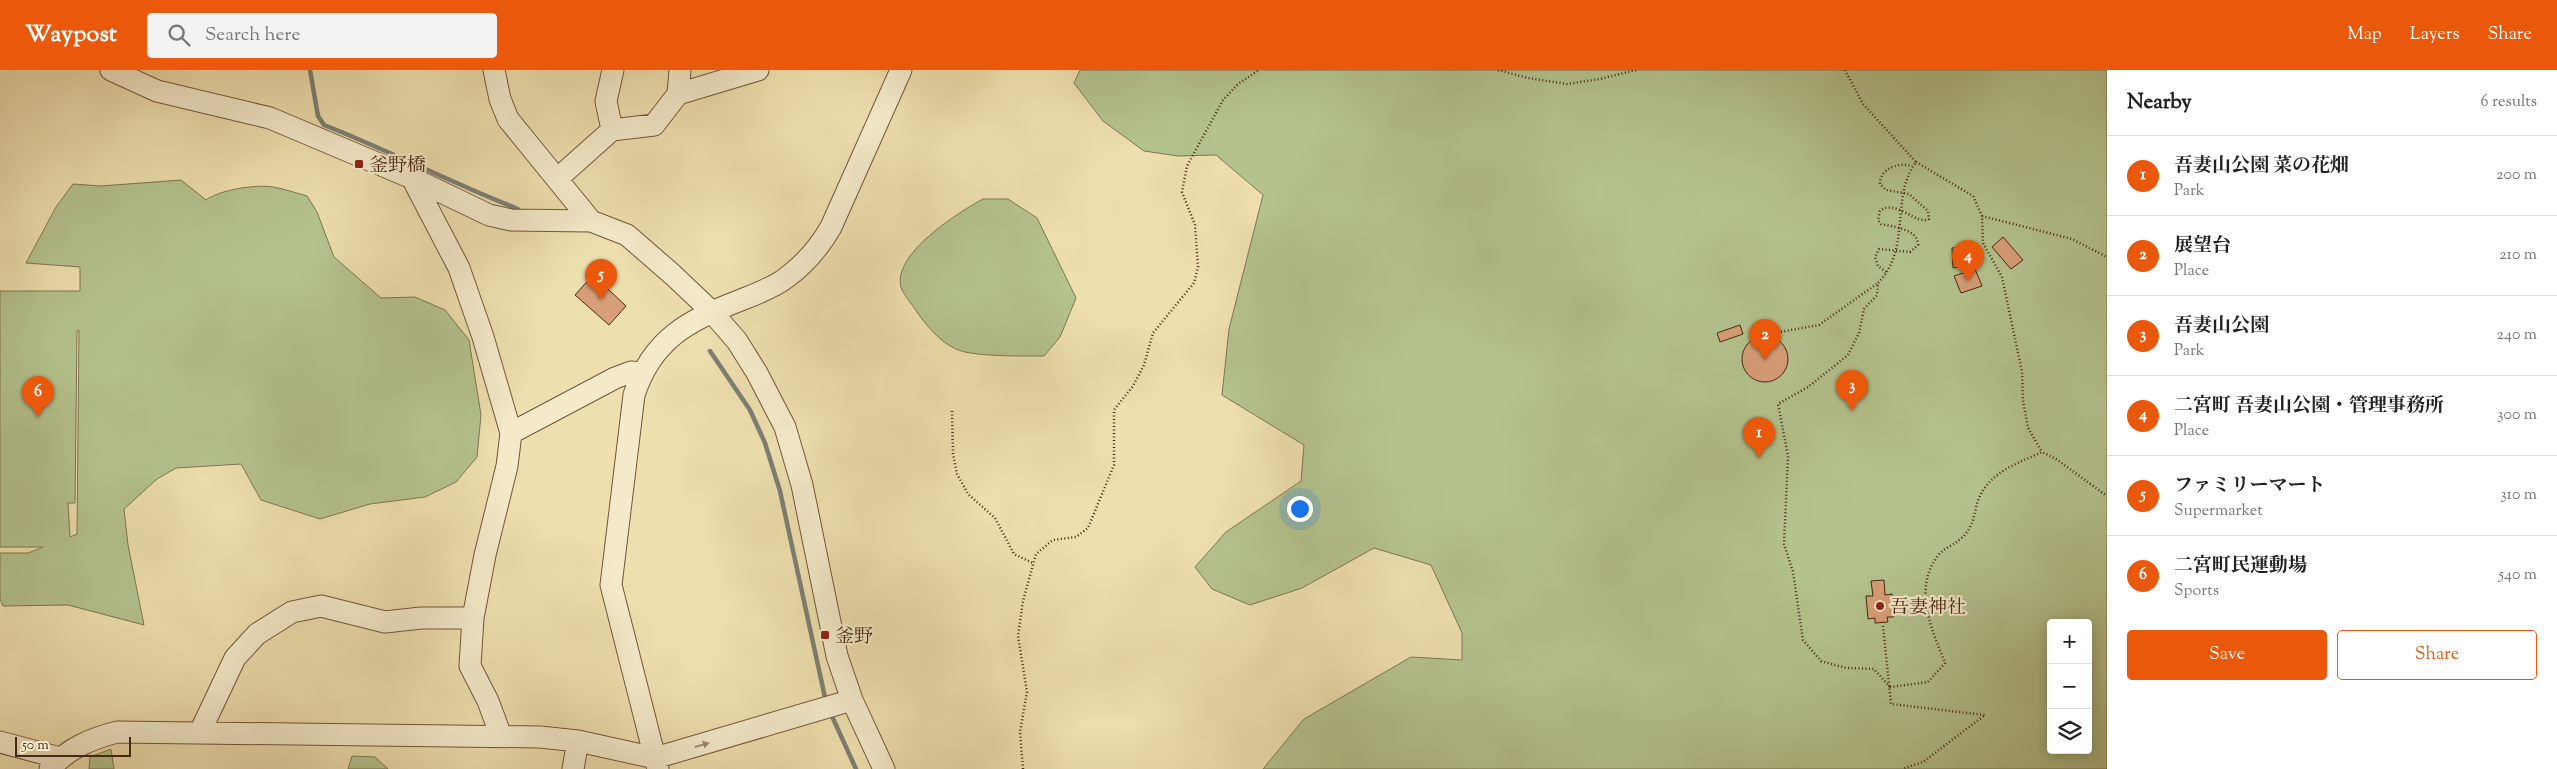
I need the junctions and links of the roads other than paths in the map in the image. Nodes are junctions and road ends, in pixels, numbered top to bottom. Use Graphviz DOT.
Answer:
graph roads {
  1 [pos="111,70"];
  2 [pos="494,70"];
  3 [pos="613,70"];
  4 [pos="680,70"];
  5 [pos="757,70"];
  6 [pos="902,70"];
  7 [pos="678,94"];
  8 [pos="612,130"];
  9 [pos="412,178"];
  10 [pos="557,179"];
  11 [pos="590,221"];
  12 [pos="712,311"];
  13 [pos="641,373"];
  14 [pos="511,433"];
  15 [pos="473,618"];
  16 [pos="847,702"];
  17 [pos="200,732"];
  18 [pos="501,736"];
  19 [pos="578,741"];
  20 [pos="0,742"];
  21 [pos="55,763"];
  22 [pos="657,764"];
  23 [pos="573,769"];
  24 [pos="884,769"];
  1 -- 9 [label="street"];
  2 -- 10 [label="street"];
  3 -- 8 [label="street"];
  4 -- 7 [label="street"];
  5 -- 7 [label="street"];
  6 -- 12 [label="street"];
  7 -- 8 [label="street"];
  8 -- 10 [label="street"];
  9 -- 11 [label="street"];
  9 -- 14 [label="street"];
  10 -- 11 [label="street"];
  11 -- 12 [label="street"];
  12 -- 13 [label="street"];
  12 -- 16 [label="street"];
  13 -- 14 [label="street"];
  13 -- 22 [label="street"];
  14 -- 15 [label="street"];
  15 -- 17 [label="street"];
  15 -- 18 [label="street"];
  22 -- 16 [label="street, one-way"];
  16 -- 24 [label="street"];
  17 -- 18 [label="street"];
  17 -- 21 [label="street"];
  18 -- 19 [label="street"];
  19 -- 22 [label="street"];
  19 -- 23 [label="street"];
  20 -- 21 [label="street"];
}
